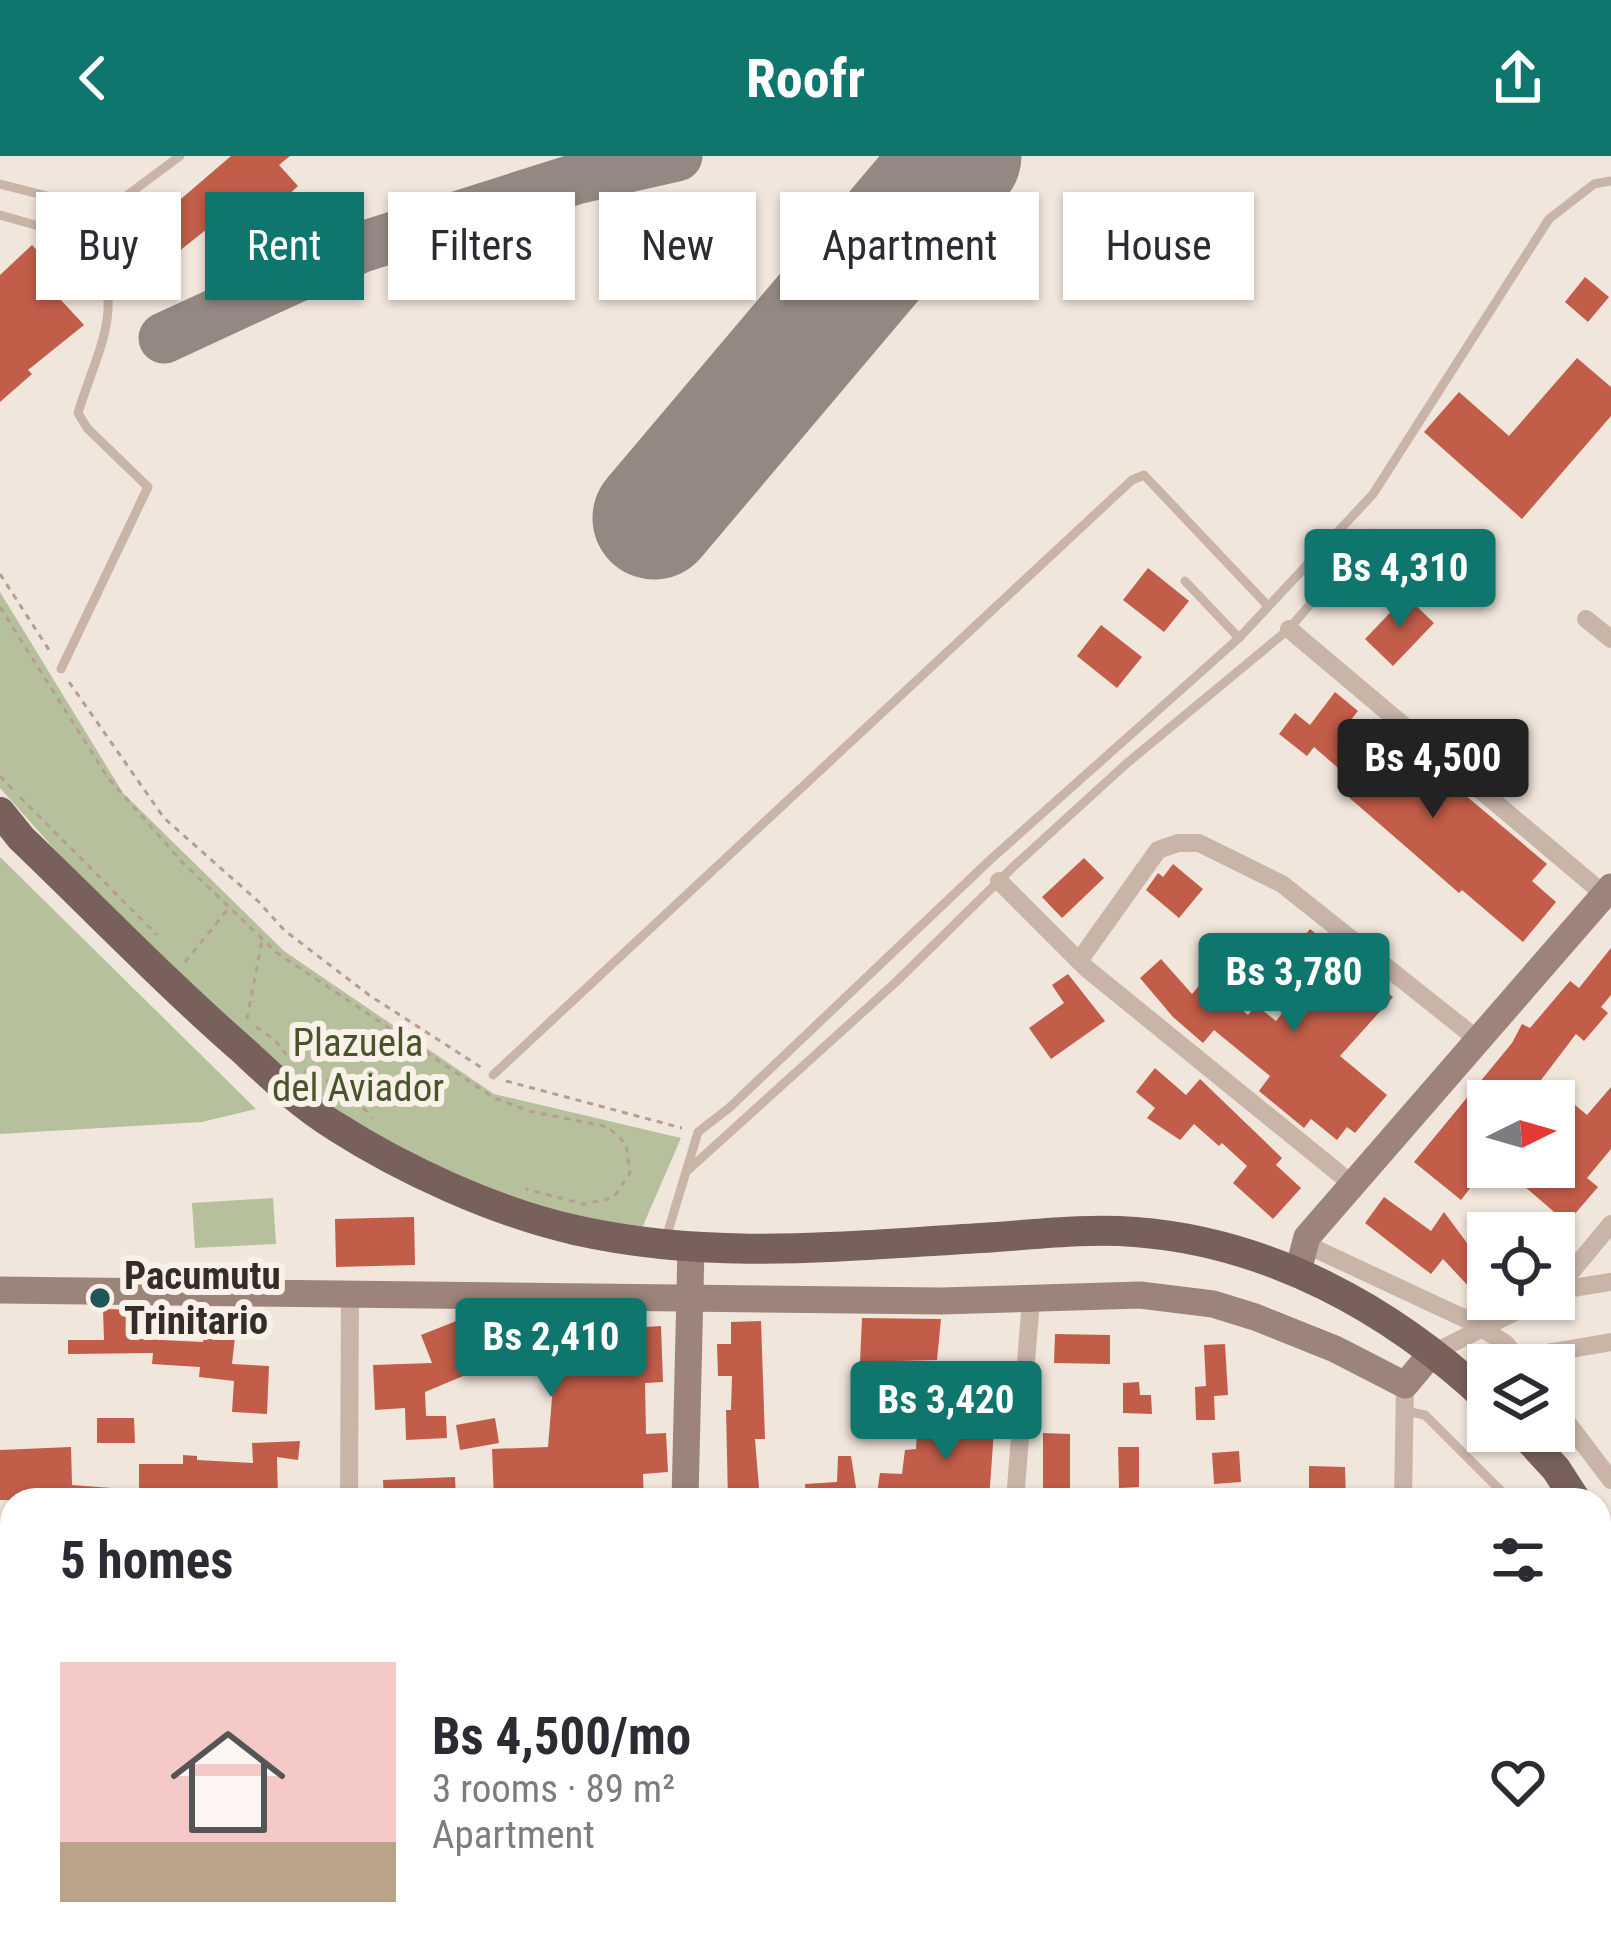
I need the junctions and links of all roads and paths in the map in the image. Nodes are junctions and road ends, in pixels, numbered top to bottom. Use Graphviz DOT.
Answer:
graph roads {
  1 [pos="180,156"];
  2 [pos="1611,182"];
  3 [pos="0,184"];
  4 [pos="132,192"];
  5 [pos="36,193"];
  6 [pos="0,214"];
  7 [pos="36,225"];
  8 [pos="110,300"];
  9 [pos="1371,533"];
  10 [pos="0,574"];
  11 [pos="1185,581"];
  12 [pos="1268,606"];
  13 [pos="0,607"];
  14 [pos="1586,619"];
  15 [pos="1289,629"];
  16 [pos="1239,638"];
  17 [pos="1611,639"];
  18 [pos="61,669"];
  19 [pos="0,776"];
  20 [pos="0,812"];
  21 [pos="999,881"];
  22 [pos="1608,891"];
  23 [pos="229,908"];
  24 [pos="262,938"];
  25 [pos="168,947"];
  26 [pos="1079,962"];
  27 [pos="169,981"];
  28 [pos="1477,1039"];
  29 [pos="493,1075"];
  30 [pos="379,1126"];
  31 [pos="698,1132"];
  32 [pos="687,1172"];
  33 [pos="1352,1184"];
  34 [pos="523,1188"];
  35 [pos="1611,1224"];
  36 [pos="677,1246"];
  37 [pos="1302,1257"];
  38 [pos="1575,1265"];
  39 [pos="1611,1282"];
  40 [pos="1575,1289"];
  41 [pos="0,1290"];
  42 [pos="350,1292"];
  43 [pos="690,1298"];
  44 [pos="1030,1300"];
  45 [pos="1498,1320"];
  46 [pos="1482,1328"];
  47 [pos="1611,1342"];
  48 [pos="1506,1344"];
  49 [pos="1575,1350"];
  50 [pos="1431,1354"];
  51 [pos="1467,1383"];
  52 [pos="1405,1398"];
  53 [pos="1575,1433"];
  54 [pos="1540,1452"];
  55 [pos="1611,1480"];
  56 [pos="350,1488"];
  57 [pos="685,1488"];
  58 [pos="1016,1488"];
  59 [pos="1403,1488"];
  60 [pos="1498,1488"];
  61 [pos="1568,1488"];
  1 -- 4 [label="lane"];
  2 -- 12 [label="lane"];
  3 -- 5 [label="lane"];
  6 -- 7 [label="lane"];
  8 -- 18 [label="lane"];
  9 -- 15 [label="lane"];
  10 -- 18 [label="path"];
  11 -- 16 [label="lane"];
  12 -- 16 [label="lane"];
  12 -- 29 [label="lane"];
  13 -- 23 [label="path"];
  14 -- 17 [label="street"];
  15 -- 21 [label="lane"];
  15 -- 22 [label="street"];
  16 -- 31 [label="lane"];
  18 -- 29 [label="path"];
  19 -- 25 [label="path"];
  20 -- 27 [label="main road"];
  21 -- 26 [label="street"];
  21 -- 32 [label="lane"];
  22 -- 28 [label="main road"];
  23 -- 24 [label="path"];
  23 -- 27 [label="path"];
  24 -- 30 [label="path"];
  24 -- 34 [label="path"];
  26 -- 28 [label="street"];
  26 -- 33 [label="street"];
  27 -- 36 [label="main road"];
  28 -- 33 [label="main road"];
  29 -- 31 [label="path"];
  31 -- 32 [label="lane"];
  32 -- 36 [label="lane"];
  33 -- 37 [label="main road"];
  35 -- 38 [label="street"];
  36 -- 37 [label="main road"];
  36 -- 43 [label="main road"];
  37 -- 46 [label="street"];
  37 -- 50 [label="main road"];
  39 -- 40 [label="street"];
  41 -- 42 [label="main road"];
  42 -- 43 [label="main road"];
  42 -- 56 [label="street"];
  43 -- 44 [label="main road"];
  43 -- 57 [label="main road"];
  44 -- 52 [label="main road"];
  44 -- 58 [label="street"];
  45 -- 46 [label="street"];
  46 -- 48 [label="street"];
  46 -- 50 [label="street"];
  47 -- 49 [label="street"];
  50 -- 51 [label="main road"];
  50 -- 52 [label="main road"];
  52 -- 59 [label="street"];
  52 -- 60 [label="lane"];
  53 -- 55 [label="street"];
  54 -- 61 [label="main road"];
}
